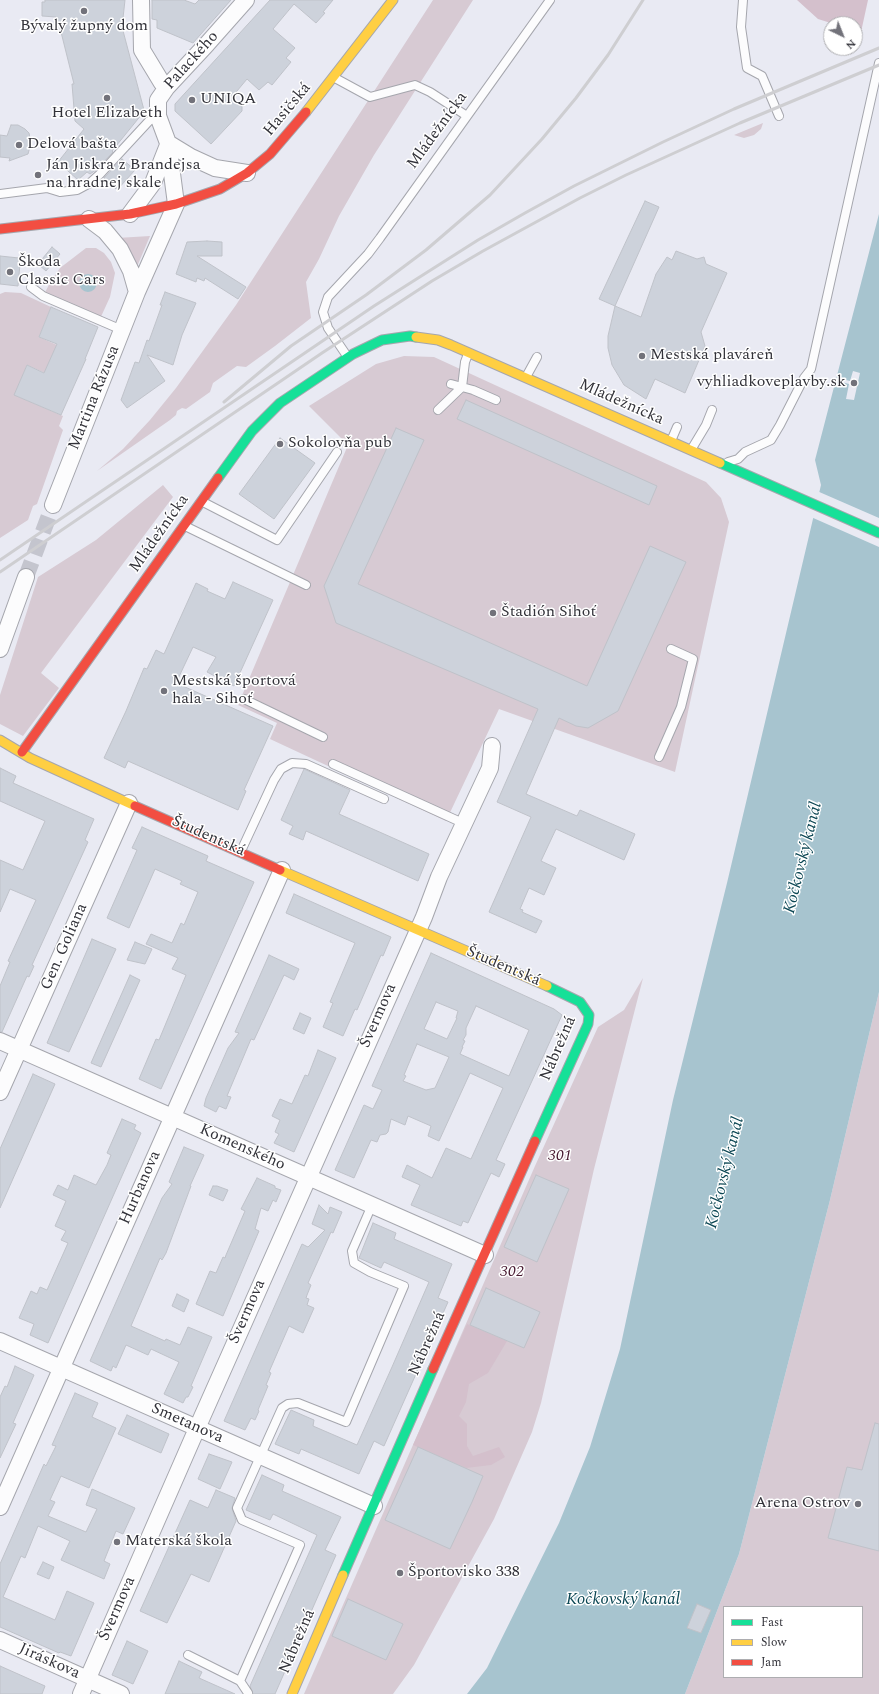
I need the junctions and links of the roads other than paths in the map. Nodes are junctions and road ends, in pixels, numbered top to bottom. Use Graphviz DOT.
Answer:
graph roads {
  1 [pos="141,0"];
  2 [pos="246,0"];
  3 [pos="393,0"];
  4 [pos="550,0"];
  5 [pos="743,0"];
  6 [pos="879,64"];
  7 [pos="334,77"];
  8 [pos="162,83"];
  9 [pos="467,116"];
  10 [pos="779,116"];
  11 [pos="162,125"];
  12 [pos="247,173"];
  13 [pos="0,194"];
  14 [pos="176,204"];
  15 [pos="130,214"];
  16 [pos="89,219"];
  17 [pos="0,229"];
  18 [pos="31,287"];
  19 [pos="137,292"];
  20 [pos="122,330"];
  21 [pos="468,352"];
  22 [pos="348,357"];
  23 [pos="537,357"];
  24 [pos="526,377"];
  25 [pos="451,384"];
  26 [pos="462,387"];
  27 [pos="496,400"];
  28 [pos="438,410"];
  29 [pos="712,410"];
  30 [pos="677,427"];
  31 [pos="670,441"];
  32 [pos="691,450"];
  33 [pos="337,452"];
  34 [pos="723,464"];
  35 [pos="202,501"];
  36 [pos="53,504"];
  37 [pos="185,526"];
  38 [pos="879,533"];
  39 [pos="306,585"];
  40 [pos="0,631"];
  41 [pos="0,649"];
  42 [pos="671,649"];
  43 [pos="244,699"];
  44 [pos="323,737"];
  45 [pos="0,740"];
  46 [pos="492,746"];
  47 [pos="22,752"];
  48 [pos="659,757"];
  49 [pos="333,764"];
  50 [pos="384,799"];
  51 [pos="130,802"];
  52 [pos="465,824"];
  53 [pos="241,852"];
  54 [pos="282,870"];
  55 [pos="417,930"];
  56 [pos="586,1008"];
  57 [pos="0,1040"];
  58 [pos="19,1049"];
  59 [pos="0,1092"];
  60 [pos="172,1117"];
  61 [pos="308,1177"];
  62 [pos="372,1205"];
  63 [pos="485,1255"];
  64 [pos="0,1341"];
  65 [pos="61,1368"];
  66 [pos="197,1428"];
  67 [pos="260,1457"];
  68 [pos="374,1506"];
  69 [pos="0,1507"];
  70 [pos="0,1640"];
  71 [pos="188,1655"];
  72 [pos="87,1679"];
  73 [pos="240,1681"];
  74 [pos="248,1693"];
  75 [pos="81,1694"];
  76 [pos="121,1694"];
  77 [pos="292,1694"];
  1 -- 8 [label="street"];
  2 -- 11 [label="street, Palackého"];
  3 -- 7 [label="street, Hasičská"];
  4 -- 9 [label="lane, Mládežnícka"];
  5 -- 10 [label="lane"];
  6 -- 34 [label="lane"];
  7 -- 9 [label="lane"];
  7 -- 12 [label="street, Hasičská"];
  9 -- 22 [label="lane, Mládežnícka"];
  11 -- 12 [label="street"];
  11 -- 13 [label="lane"];
  11 -- 14 [label="street"];
  11 -- 15 [label="street"];
  12 -- 14 [label="street, Hasičská"];
  14 -- 15 [label="street, Hasičská"];
  14 -- 19 [label="street, Martina Rázusa"];
  15 -- 16 [label="street, Hasičská"];
  16 -- 17 [label="street, Hasičská"];
  16 -- 19 [label="street"];
  18 -- 20 [label="lane"];
  19 -- 20 [label="street, Martina Rázusa"];
  20 -- 36 [label="street, Martina Rázusa"];
  21 -- 22 [label="street, Mládežnícka"];
  21 -- 24 [label="street, Mládežnícka"];
  21 -- 26 [label="lane"];
  22 -- 35 [label="street, Mládežnícka"];
  23 -- 24 [label="lane"];
  24 -- 31 [label="street, Mládežnícka"];
  25 -- 26 [label="lane"];
  26 -- 27 [label="lane"];
  26 -- 28 [label="lane"];
  29 -- 32 [label="lane"];
  30 -- 31 [label="lane"];
  31 -- 32 [label="street, Mládežnícka"];
  32 -- 34 [label="street, Mládežnícka"];
  33 -- 35 [label="lane"];
  34 -- 38 [label="street, Mládežnícka"];
  35 -- 37 [label="street, Mládežnícka"];
  37 -- 39 [label="lane"];
  37 -- 47 [label="street, Mládežnícka"];
  40 -- 41 [label="street"];
  42 -- 48 [label="lane"];
  43 -- 44 [label="lane"];
  45 -- 47 [label="street, Študentská"];
  46 -- 52 [label="street"];
  47 -- 51 [label="street, Študentská"];
  49 -- 52 [label="lane"];
  50 -- 53 [label="lane"];
  51 -- 53 [label="street, Študentská"];
  51 -- 58 [label="street, Gen. Goliana"];
  52 -- 55 [label="street"];
  53 -- 54 [label="street, Študentská"];
  54 -- 55 [label="street, Študentská"];
  54 -- 60 [label="street, Hurbanova"];
  55 -- 56 [label="street, Študentská"];
  55 -- 61 [label="street, Švermova"];
  56 -- 63 [label="street, Nábrežná"];
  57 -- 58 [label="street, Komenského"];
  58 -- 59 [label="street, Gen. Goliana"];
  58 -- 60 [label="street, Komenského"];
  60 -- 61 [label="street, Komenského"];
  60 -- 65 [label="street, Hurbanova"];
  61 -- 62 [label="street, Komenského"];
  61 -- 66 [label="street, Švermova"];
  62 -- 63 [label="street, Komenského"];
  62 -- 67 [label="lane"];
  63 -- 68 [label="street, Nábrežná"];
  64 -- 65 [label="street, Smetanova"];
  65 -- 66 [label="street, Smetanova"];
  65 -- 69 [label="street, Hurbanova"];
  66 -- 67 [label="street, Smetanova"];
  66 -- 72 [label="street, Švermova"];
  67 -- 68 [label="street, Smetanova"];
  67 -- 73 [label="lane"];
  68 -- 77 [label="street, Nábrežná"];
  70 -- 72 [label="street, Jiráskova"];
  71 -- 73 [label="lane"];
  72 -- 75 [label="street, Švermova"];
  72 -- 76 [label="street, Jiráskova"];
  73 -- 74 [label="lane"];
}
